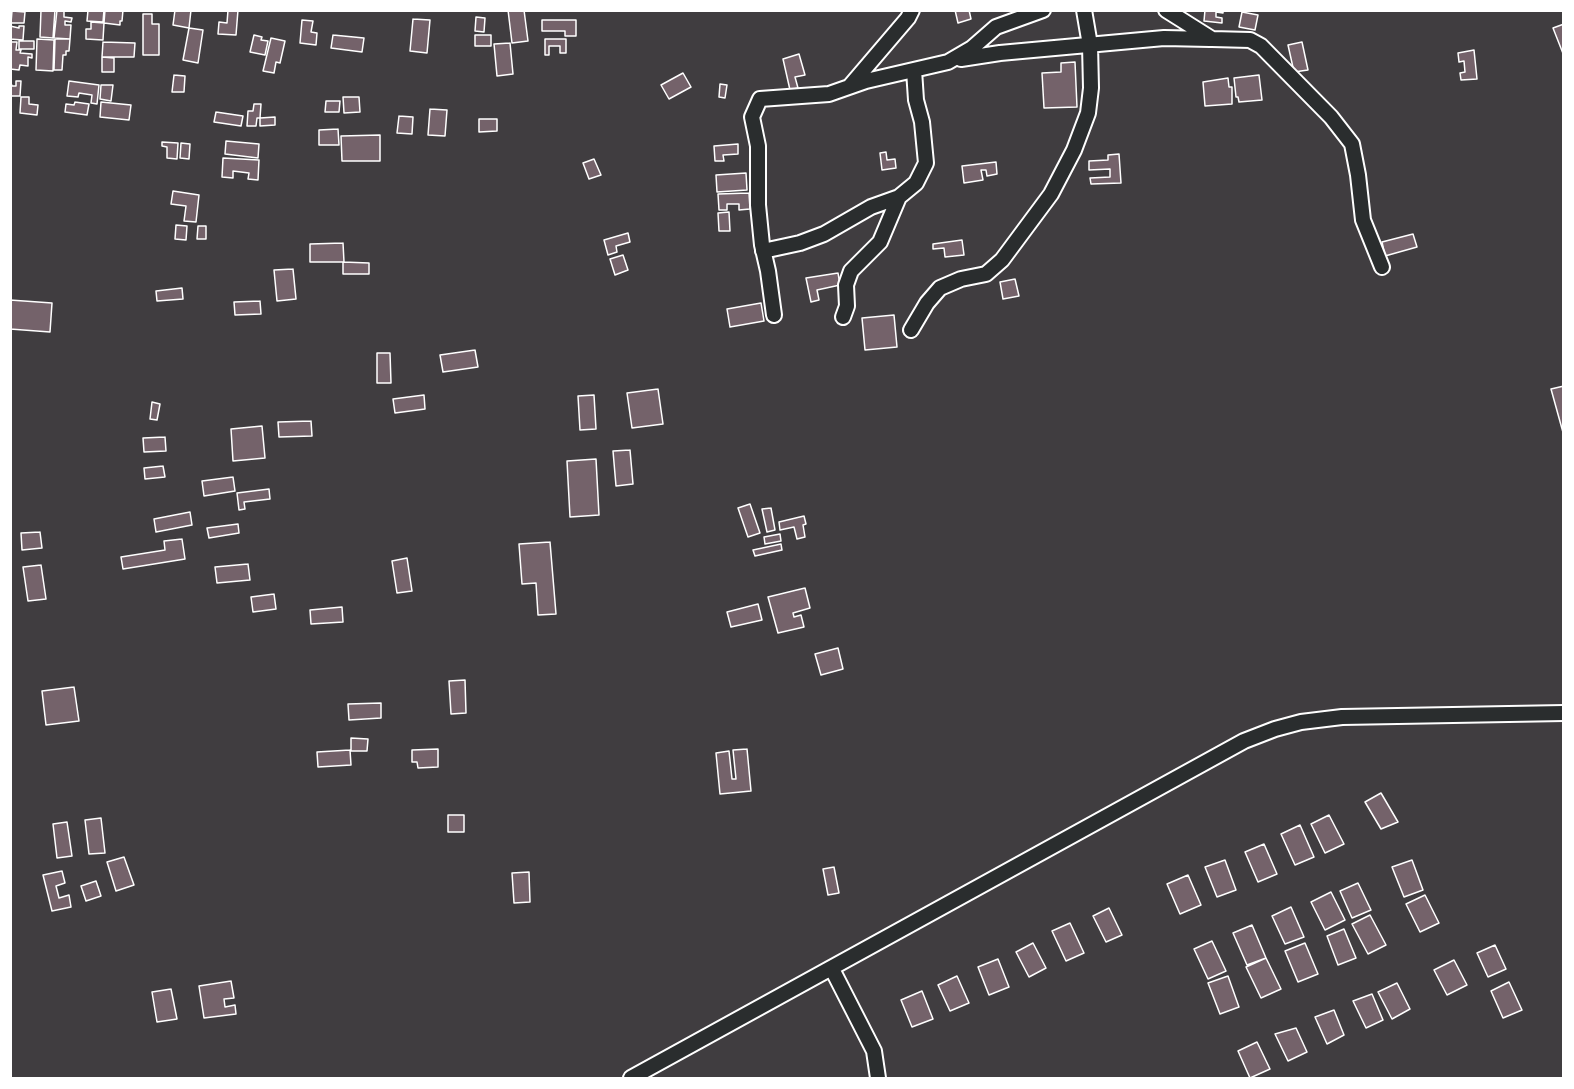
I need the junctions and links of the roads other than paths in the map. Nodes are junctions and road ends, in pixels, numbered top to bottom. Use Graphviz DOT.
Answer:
graph roads {
  1 [pos="912,10"];
  2 [pos="1043,10"];
  3 [pos="1084,10"];
  4 [pos="1166,10"];
  5 [pos="1212,39"];
  6 [pos="1090,45"];
  7 [pos="948,62"];
  8 [pos="914,70"];
  9 [pos="848,87"];
  10 [pos="899,197"];
  11 [pos="763,251"];
  12 [pos="1382,267"];
  13 [pos="774,315"];
  14 [pos="843,317"];
  15 [pos="911,330"];
  16 [pos="1563,713"];
  17 [pos="832,969"];
  18 [pos="631,1078"];
  19 [pos="878,1078"];
  1 -- 9 [label="street"];
  2 -- 7 [label="street"];
  3 -- 6 [label="street"];
  4 -- 5 [label="street"];
  5 -- 6 [label="street"];
  5 -- 12 [label="street"];
  6 -- 7 [label="street"];
  6 -- 15 [label="street"];
  7 -- 8 [label="street"];
  8 -- 9 [label="street"];
  8 -- 10 [label="street"];
  9 -- 11 [label="street"];
  10 -- 11 [label="street"];
  10 -- 14 [label="street"];
  11 -- 13 [label="street"];
  16 -- 17 [label="street"];
  17 -- 18 [label="street"];
  17 -- 19 [label="street"];
}
